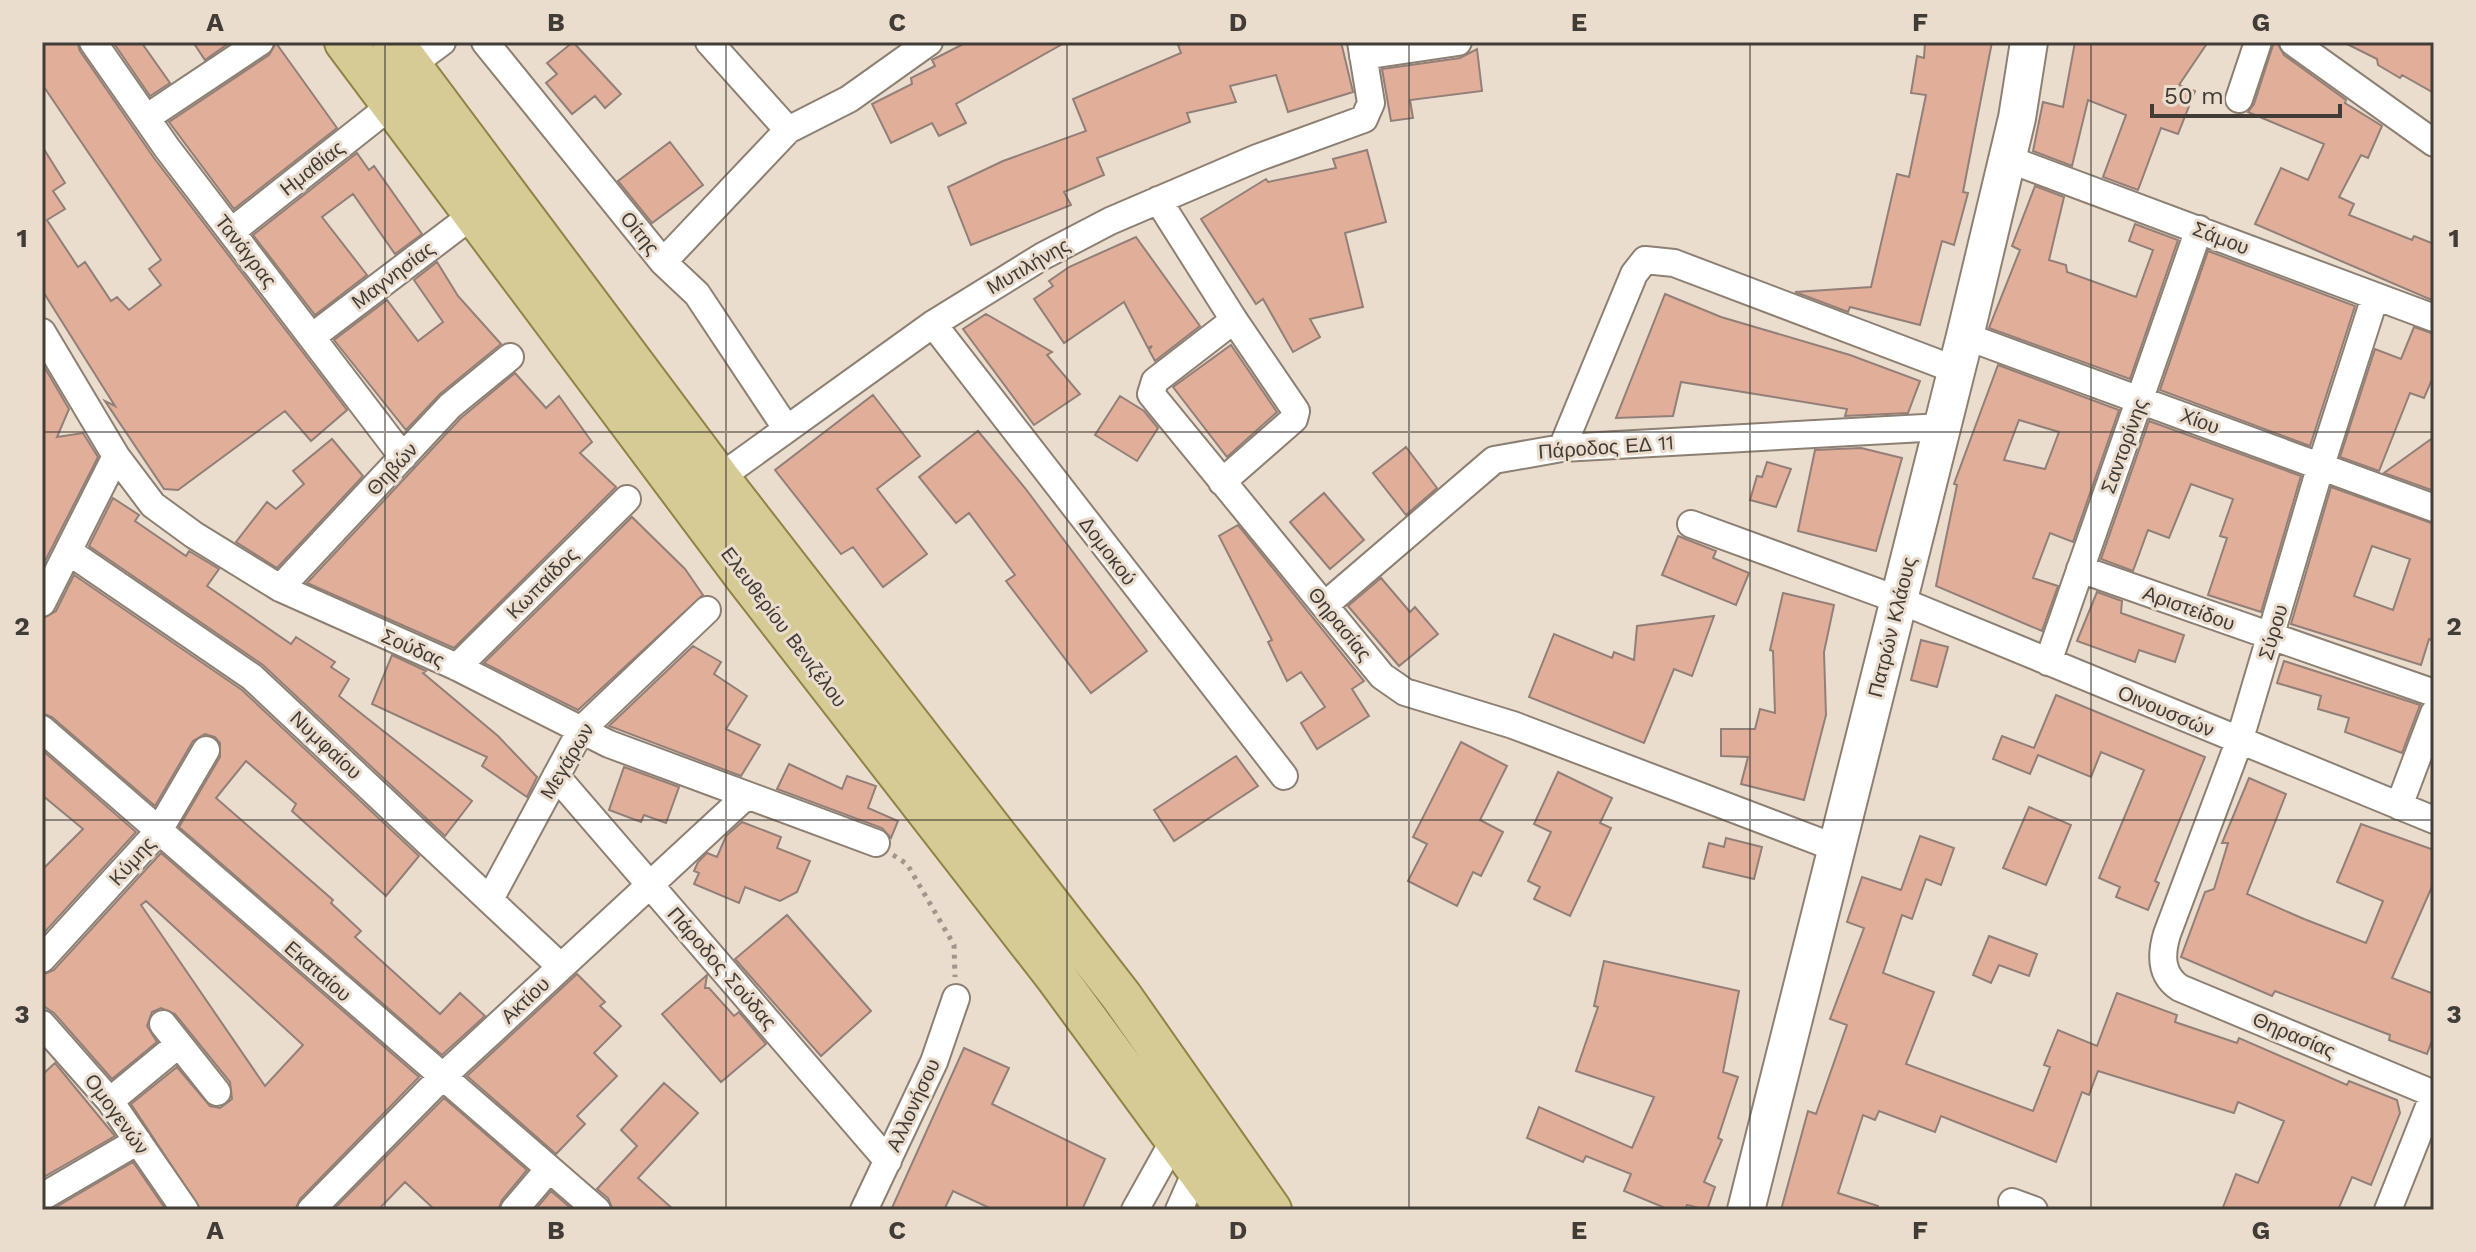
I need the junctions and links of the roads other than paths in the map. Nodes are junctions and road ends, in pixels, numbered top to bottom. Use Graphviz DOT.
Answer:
graph roads {
  1 [pos="93,42"];
  2 [pos="260,42"];
  3 [pos="345,42"];
  4 [pos="485,42"];
  5 [pos="709,42"];
  6 [pos="929,42"];
  7 [pos="1458,42"];
  8 [pos="2029,42"];
  9 [pos="2258,42"];
  10 [pos="2293,42"];
  11 [pos="1362,49"];
  12 [pos="415,50"];
  13 [pos="2239,99"];
  14 [pos="393,104"];
  15 [pos="146,118"];
  16 [pos="788,130"];
  17 [pos="2434,143"];
  18 [pos="2008,159"];
  19 [pos="1158,200"];
  20 [pos="474,214"];
  21 [pos="2199,229"];
  22 [pos="232,231"];
  23 [pos="663,262"];
  24 [pos="2375,297"];
  25 [pos="2434,318"];
  26 [pos="1234,320"];
  27 [pos="933,324"];
  28 [pos="42,332"];
  29 [pos="313,336"];
  30 [pos="1965,336"];
  31 [pos="510,357"];
  32 [pos="1956,370"];
  33 [pos="2141,400"];
  34 [pos="1942,427"];
  35 [pos="786,428"];
  36 [pos="1562,448"];
  37 [pos="116,456"];
  38 [pos="403,457"];
  39 [pos="2321,465"];
  40 [pos="719,478"];
  41 [pos="1222,482"];
  42 [pos="627,499"];
  43 [pos="2434,508"];
  44 [pos="1691,524"];
  45 [pos="68,551"];
  46 [pos="2080,569"];
  47 [pos="280,588"];
  48 [pos="1899,600"];
  49 [pos="42,603"];
  50 [pos="1325,605"];
  51 [pos="707,610"];
  52 [pos="2272,638"];
  53 [pos="2048,662"];
  54 [pos="457,667"];
  55 [pos="2434,693"];
  56 [pos="2434,713"];
  57 [pos="42,729"];
  58 [pos="581,730"];
  59 [pos="2239,742"];
  60 [pos="206,750"];
  61 [pos="556,776"];
  62 [pos="1284,776"];
  63 [pos="746,796"];
  64 [pos="2399,806"];
  65 [pos="2434,820"];
  66 [pos="158,832"];
  67 [pos="876,843"];
  68 [pos="1836,848"];
  69 [pos="650,885"];
  70 [pos="490,899"];
  71 [pos="42,959"];
  72 [pos="2163,965"];
  73 [pos="561,967"];
  74 [pos="956,998"];
  75 [pos="42,1024"];
  76 [pos="441,1078"];
  77 [pos="217,1092"];
  78 [pos="2434,1094"];
  79 [pos="110,1101"];
  80 [pos="138,1141"];
  81 [pos="1195,1143"];
  82 [pos="888,1161"];
  83 [pos="549,1169"];
  84 [pos="42,1197"];
  85 [pos="185,1210"];
  86 [pos="311,1210"];
  87 [pos="514,1210"];
  88 [pos="597,1210"];
  89 [pos="864,1210"];
  90 [pos="1135,1210"];
  91 [pos="1179,1210"];
  92 [pos="1227,1210"];
  93 [pos="1271,1210"];
  94 [pos="1746,1210"];
  95 [pos="2388,1210"];
  1 -- 15 [label="street, Τανάγρας"];
  2 -- 15 [label="street"];
  3 -- 14 [label="main road, Ελευθερίου Βενιζέλου"];
  4 -- 23 [label="street, Οίτης"];
  5 -- 16 [label="street"];
  6 -- 16 [label="street"];
  7 -- 11 [label="street"];
  8 -- 18 [label="main road, Πατρών Κλάους"];
  9 -- 13 [label="street"];
  10 -- 17 [label="street"];
  11 -- 19 [label="street, Μυτιλήνης"];
  12 -- 40 [label="main road, Ελευθερίου Βενιζέλου"];
  14 -- 20 [label="main road, Ελευθερίου Βενιζέλου"];
  14 -- 22 [label="street, Ημαθίας"];
  15 -- 22 [label="street, Τανάγρας"];
  16 -- 23 [label="street"];
  18 -- 21 [label="street, Σάμου"];
  18 -- 30 [label="main road, Πατρών Κλάους"];
  19 -- 26 [label="street"];
  19 -- 27 [label="street, Μυτιλήνης"];
  20 -- 29 [label="street, Μαγνησίας"];
  20 -- 81 [label="main road, Ελευθερίου Βενιζέλου"];
  21 -- 24 [label="street, Σάμου"];
  21 -- 33 [label="street, Σαντορίνης"];
  22 -- 29 [label="street, Τανάγρας"];
  23 -- 35 [label="street, Οίτης"];
  24 -- 25 [label="street, Σάμου"];
  24 -- 39 [label="street, Σύρου"];
  26 -- 41 [label="street"];
  26 -- 41 [label="street, Θηρασίας"];
  27 -- 35 [label="street, Μυτιλήνης"];
  27 -- 62 [label="street, Δομοκού"];
  28 -- 37 [label="street, Σούδας"];
  29 -- 38 [label="street, Τανάγρας"];
  30 -- 32 [label="main road, Πατρών Κλάους"];
  30 -- 33 [label="street, Χίου"];
  31 -- 38 [label="street, Θηβών"];
  32 -- 34 [label="main road, Πατρών Κλάους"];
  32 -- 36 [label="street"];
  33 -- 39 [label="street, Χίου"];
  33 -- 46 [label="street, Σαντορίνης"];
  34 -- 36 [label="street, Πάροδος ΕΔ 11"];
  34 -- 48 [label="main road, Πατρών Κλάους"];
  35 -- 40 [label="street, Μυτιλήνης"];
  36 -- 50 [label="street, Πάροδος ΕΔ 11"];
  37 -- 45 [label="street"];
  37 -- 47 [label="street, Σούδας"];
  38 -- 47 [label="street, Θηβών"];
  39 -- 43 [label="street, Χίου"];
  39 -- 52 [label="street, Σύρου"];
  40 -- 81 [label="main road, Ελευθερίου Βενιζέλου"];
  41 -- 50 [label="street, Θηρασίας"];
  42 -- 54 [label="street, Κωπαίδος"];
  44 -- 48 [label="street, Οινουσσών"];
  45 -- 49 [label="street"];
  45 -- 70 [label="street, Νυμφαίου"];
  46 -- 52 [label="street, Αριστείδου"];
  46 -- 53 [label="street, Σαντορίνης"];
  47 -- 54 [label="street, Σούδας"];
  48 -- 53 [label="street, Οινουσσών"];
  48 -- 68 [label="main road, Πατρών Κλάους"];
  50 -- 68 [label="street, Θηρασίας"];
  51 -- 58 [label="street, Μεγάρων"];
  52 -- 55 [label="street, Αριστείδου"];
  52 -- 59 [label="street, Σύρου"];
  53 -- 59 [label="street, Οινουσσών"];
  54 -- 58 [label="street, Σούδας"];
  56 -- 64 [label="street"];
  57 -- 66 [label="street, Εκαταίου"];
  58 -- 61 [label="street, Μεγάρων"];
  58 -- 63 [label="street, Σούδας"];
  59 -- 64 [label="street, Οινουσσών"];
  59 -- 72 [label="street, Σύρου"];
  60 -- 66 [label="street, Κύμης"];
  61 -- 69 [label="street, Πάροδος Σούδας"];
  61 -- 70 [label="street, Μεγάρων"];
  63 -- 67 [label="street, Σούδας"];
  63 -- 69 [label="street, Ακτίου"];
  64 -- 65 [label="street, Οινουσσών"];
  66 -- 71 [label="street, Κύμης"];
  66 -- 76 [label="street, Εκαταίου"];
  68 -- 94 [label="main road, Πατρών Κλάους"];
  69 -- 73 [label="street, Ακτίου"];
  69 -- 82 [label="street, Πάροδος Σούδας"];
  70 -- 73 [label="street, Νυμφαίου"];
  72 -- 78 [label="street, Θηρασίας"];
  73 -- 76 [label="street, Ακτίου"];
  74 -- 82 [label="street, Αλλονήσου"];
  75 -- 79 [label="street, Ομογενών"];
  76 -- 83 [label="street, Εκαταίου"];
  76 -- 86 [label="street, Ακτίου"];
  77 -- 79 [label="street"];
  78 -- 95 [label="street"];
  79 -- 80 [label="street, Ομογενών"];
  80 -- 84 [label="street"];
  80 -- 85 [label="street, Ομογενών"];
  81 -- 90 [label="street"];
  81 -- 91 [label="street"];
  81 -- 92 [label="main road, Ελευθερίου Βενιζέλου"];
  81 -- 93 [label="main road, Ελευθερίου Βενιζέλου"];
  82 -- 89 [label="street, Αλλονήσου"];
  83 -- 87 [label="street"];
  83 -- 88 [label="street, Εκαταίου"];
}
